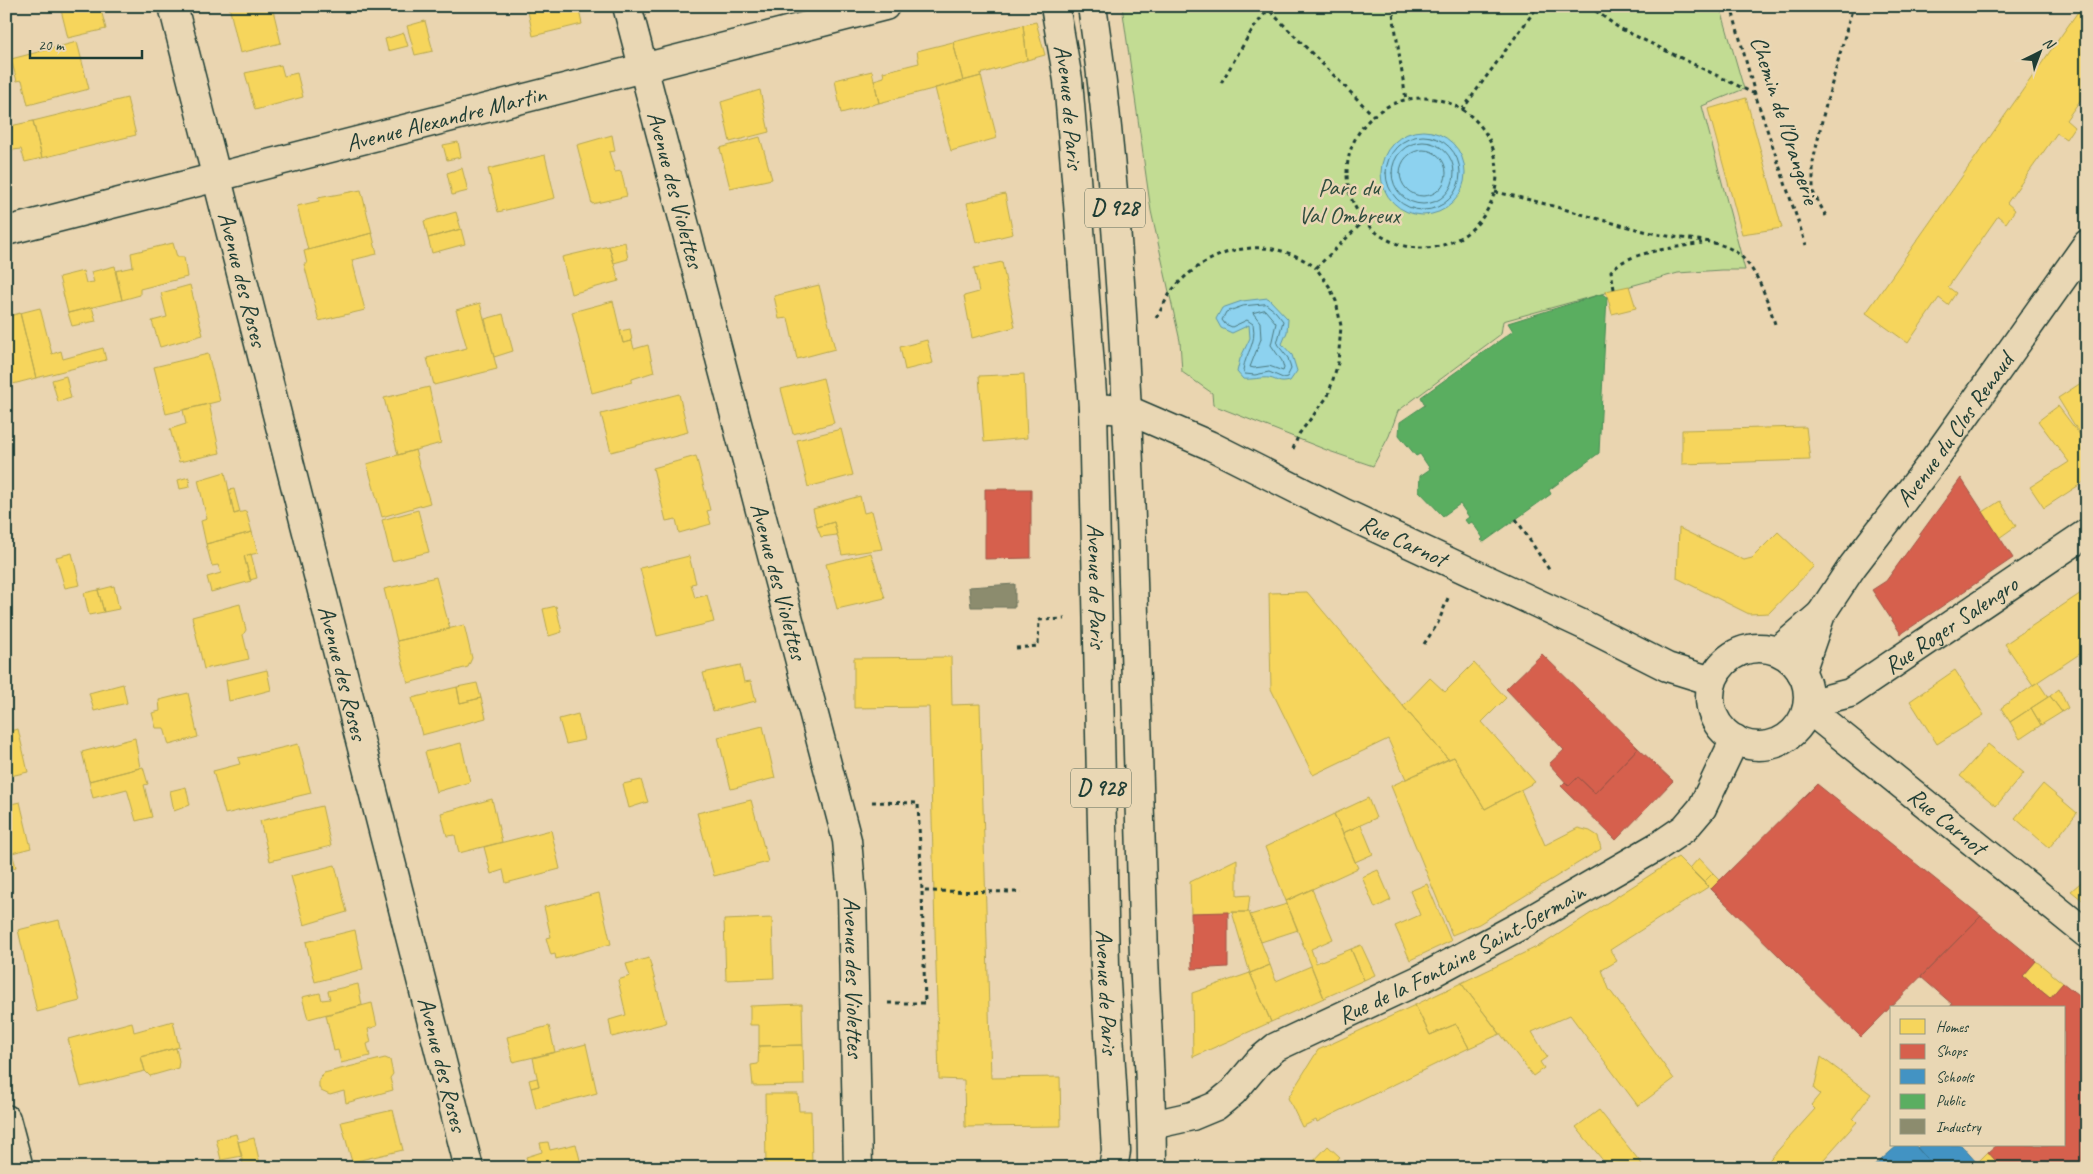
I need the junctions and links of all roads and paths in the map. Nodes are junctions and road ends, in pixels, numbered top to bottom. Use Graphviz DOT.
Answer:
graph roads {
  1 [pos="173,6"];
  2 [pos="627,6"];
  3 [pos="885,6"];
  4 [pos="1055,6"];
  5 [pos="1092,6"];
  6 [pos="1271,6"];
  7 [pos="1392,6"];
  8 [pos="1538,6"];
  9 [pos="1589,6"];
  10 [pos="1732,6"];
  11 [pos="1854,6"];
  12 [pos="1266,8"];
  13 [pos="642,67"];
  14 [pos="1221,83"];
  15 [pos="1755,94"];
  16 [pos="1406,100"];
  17 [pos="1462,110"];
  18 [pos="1374,116"];
  19 [pos="216,178"];
  20 [pos="1495,192"];
  21 [pos="1826,216"];
  22 [pos="1364,221"];
  23 [pos="6,231"];
  24 [pos="1705,242"];
  25 [pos="2087,244"];
  26 [pos="1806,245"];
  27 [pos="1316,268"];
  28 [pos="1614,289"];
  29 [pos="1124,324"];
  30 [pos="1775,324"];
  31 [pos="1093,408"];
  32 [pos="1128,410"];
  33 [pos="1280,480"];
  34 [pos="2087,533"];
  35 [pos="1460,568"];
  36 [pos="1821,614"];
  37 [pos="1097,618"];
  38 [pos="1424,644"];
  39 [pos="1016,648"];
  40 [pos="1778,651"];
  41 [pos="1801,672"];
  42 [pos="1712,681"];
  43 [pos="1808,706"];
  44 [pos="1735,739"];
  45 [pos="837,802"];
  46 [pos="922,891"];
  47 [pos="1021,892"];
  48 [pos="2087,934"];
  49 [pos="855,1004"];
  50 [pos="6,1119"];
  51 [pos="1152,1125"];
  52 [pos="19,1168"];
  53 [pos="469,1168"];
  54 [pos="858,1168"];
  55 [pos="1113,1168"];
  56 [pos="1152,1168"];
  1 -- 19 [label="street, Avenue des Roses"];
  2 -- 13 [label="street, Avenue des Violettes"];
  3 -- 13 [label="street, Avenue Alexandre Martin"];
  4 -- 31 [label="street, Avenue de Paris / D 928"];
  5 -- 29 [label="street, Avenue de Paris / D 928"];
  6 -- 12 [label="path"];
  7 -- 16 [label="path"];
  8 -- 17 [label="path"];
  9 -- 15 [label="path"];
  10 -- 15 [label="path, Chemin de l'Orangerie"];
  11 -- 21 [label="path"];
  12 -- 14 [label="path"];
  12 -- 18 [label="path"];
  13 -- 19 [label="street, Avenue Alexandre Martin"];
  13 -- 45 [label="street, Avenue des Violettes"];
  15 -- 26 [label="path, Chemin de l'Orangerie"];
  16 -- 17 [label="path"];
  16 -- 18 [label="path"];
  17 -- 20 [label="path"];
  18 -- 22 [label="path"];
  19 -- 23 [label="street, Avenue Alexandre Martin"];
  19 -- 53 [label="street, Avenue des Roses"];
  20 -- 22 [label="path"];
  20 -- 24 [label="path"];
  22 -- 27 [label="path"];
  24 -- 28 [label="path"];
  24 -- 30 [label="path"];
  25 -- 36 [label="street, Avenue du Clos Renaud"];
  27 -- 29 [label="path"];
  27 -- 33 [label="path"];
  29 -- 32 [label="street, Avenue de Paris / D 928"];
  31 -- 32 [label="street, Rue Carnot"];
  31 -- 37 [label="street, Avenue de Paris / D 928"];
  32 -- 33 [label="street, Rue Carnot"];
  32 -- 51 [label="street, Avenue de Paris / D 928"];
  33 -- 35 [label="street, Rue Carnot"];
  34 -- 43 [label="street, Rue Roger Salengro"];
  35 -- 38 [label="path"];
  35 -- 42 [label="street, Rue Carnot"];
  36 -- 40 [label="street"];
  36 -- 41 [label="street"];
  37 -- 39 [label="path"];
  37 -- 55 [label="street, Avenue de Paris / D 928"];
  40 -- 41 [label="street"];
  40 -- 42 [label="street"];
  41 -- 43 [label="street"];
  42 -- 44 [label="street"];
  43 -- 44 [label="street"];
  43 -- 48 [label="street, Rue Carnot"];
  44 -- 51 [label="street, Rue de la Fontaine Saint-Germain"];
  45 -- 46 [label="path"];
  45 -- 49 [label="street, Avenue des Violettes"];
  46 -- 47 [label="path"];
  46 -- 49 [label="path"];
  49 -- 54 [label="street, Avenue des Violettes"];
  50 -- 52 [label="street"];
  51 -- 56 [label="street, Avenue de Paris / D 928"];
}
